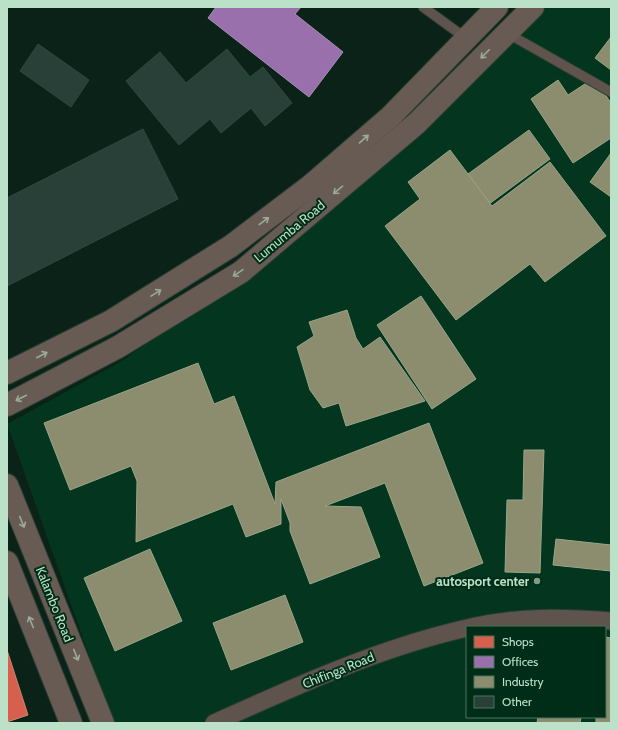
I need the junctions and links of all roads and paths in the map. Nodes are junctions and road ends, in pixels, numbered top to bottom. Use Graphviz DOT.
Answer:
graph roads {
  1 [pos="423,7"];
  2 [pos="497,7"];
  3 [pos="533,7"];
  4 [pos="507,33"];
  5 [pos="467,39"];
  6 [pos="611,92"];
  7 [pos="7,373"];
  8 [pos="7,405"];
  9 [pos="7,485"];
  10 [pos="7,562"];
  11 [pos="611,621"];
  12 [pos="477,626"];
  13 [pos="466,628"];
  14 [pos="71,723"];
  15 [pos="103,723"];
  16 [pos="214,723"];
  1 -- 5 [label="lane"];
  2 -- 5 [label="main road, Lumumba Road"];
  3 -- 4 [label="main road, Lumumba Road"];
  4 -- 6 [label="lane"];
  4 -- 8 [label="main road, Lumumba Road, one-way"];
  7 -- 5 [label="main road, Lumumba Road, one-way"];
  9 -- 15 [label="main road, Kalambo Road, one-way"];
  14 -- 10 [label="main road, one-way"];
  11 -- 12 [label="street"];
  13 -- 16 [label="street, Chifinga Road"];
}
